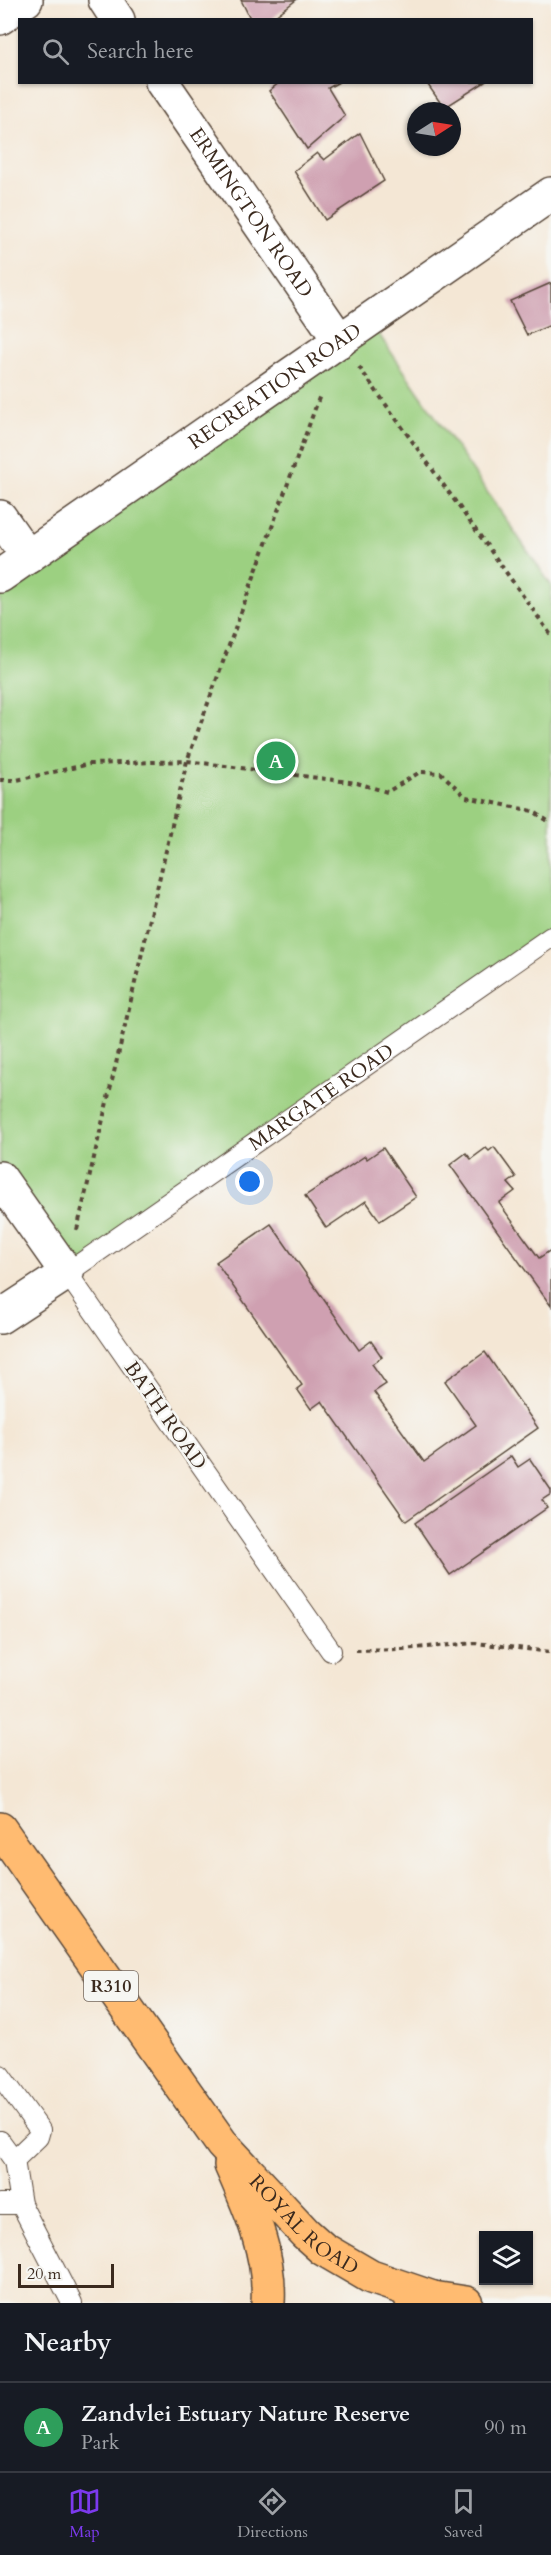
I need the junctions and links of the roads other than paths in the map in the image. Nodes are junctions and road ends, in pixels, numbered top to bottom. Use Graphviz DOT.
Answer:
graph roads {
  1 [pos="26,0"];
  2 [pos="105,0"];
  3 [pos="0,18"];
  4 [pos="117,18"];
  5 [pos="163,84"];
  6 [pos="551,194"];
  7 [pos="340,340"];
  8 [pos="0,517"];
  9 [pos="28,557"];
  10 [pos="0,576"];
  11 [pos="551,938"];
  12 [pos="0,1178"];
  13 [pos="67,1274"];
  14 [pos="0,1317"];
  15 [pos="331,1651"];
  16 [pos="0,1828"];
  17 [pos="0,2075"];
  18 [pos="0,2141"];
  19 [pos="222,2144"];
  20 [pos="14,2160"];
  21 [pos="0,2204"];
  22 [pos="21,2204"];
  23 [pos="432,2298"];
  24 [pos="72,2303"];
  25 [pos="268,2303"];
  26 [pos="379,2303"];
  27 [pos="466,2303"];
  1 -- 3 [label="street"];
  2 -- 4 [label="street"];
  5 -- 7 [label="street, ERMINGTON ROAD"];
  6 -- 7 [label="street, RECREATION ROAD"];
  7 -- 9 [label="street, RECREATION ROAD"];
  8 -- 9 [label="street"];
  9 -- 10 [label="street, RECREATION ROAD"];
  11 -- 13 [label="lane, MARGATE ROAD"];
  12 -- 13 [label="street, BATH ROAD"];
  13 -- 14 [label="street, MARGATE ROAD"];
  13 -- 15 [label="lane, BATH ROAD"];
  16 -- 19 [label="main road, ROYAL ROAD / R310"];
  17 -- 20 [label="lane"];
  18 -- 20 [label="lane"];
  19 -- 23 [label="main road, ROYAL ROAD / R310"];
  19 -- 25 [label="main road, ROYAL ROAD / R310"];
  20 -- 22 [label="lane"];
  21 -- 22 [label="lane"];
  22 -- 24 [label="lane"];
  23 -- 26 [label="main road, R310"];
  23 -- 27 [label="main road, R310"];
}
